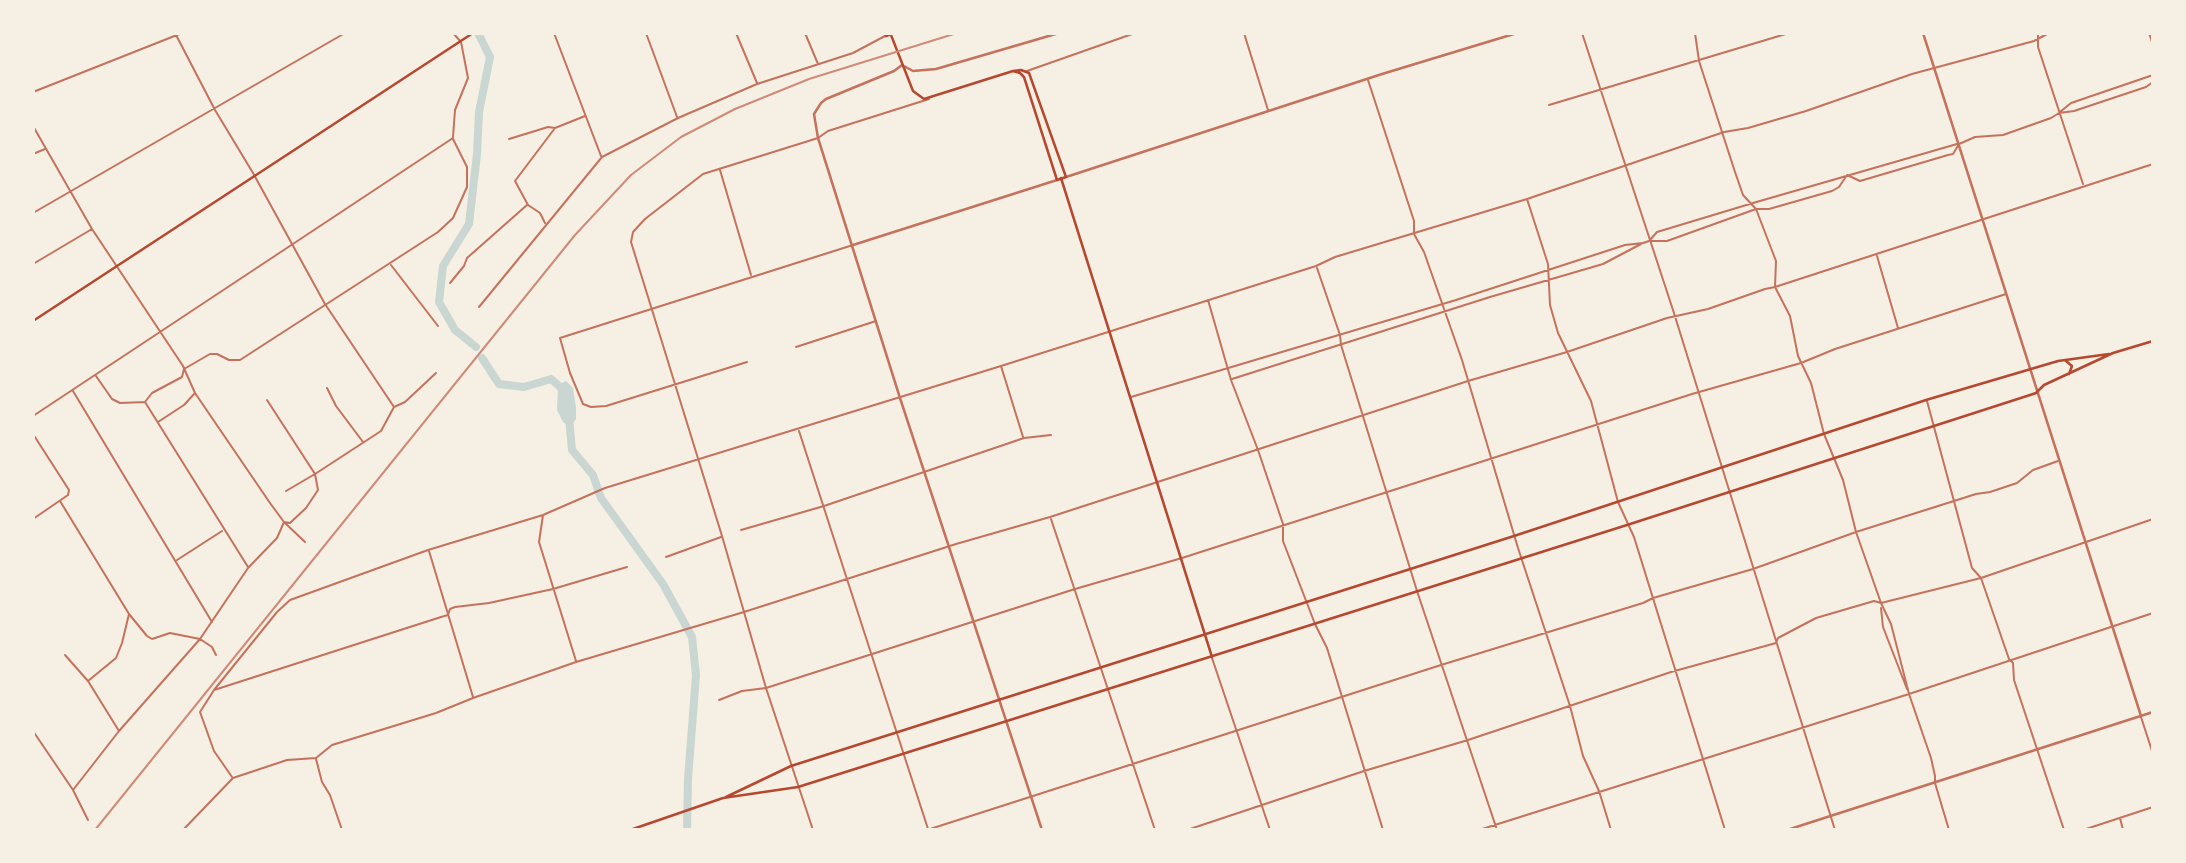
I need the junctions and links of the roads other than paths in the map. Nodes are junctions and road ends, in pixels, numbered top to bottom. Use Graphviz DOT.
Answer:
graph roads {
  1 [pos="181,33"];
  2 [pos="345,33"];
  3 [pos="453,33"];
  4 [pos="554,33"];
  5 [pos="646,33"];
  6 [pos="736,33"];
  7 [pos="805,33"];
  8 [pos="1059,33"];
  9 [pos="1135,33"];
  10 [pos="1244,33"];
  11 [pos="1517,33"];
  12 [pos="1582,33"];
  13 [pos="1695,33"];
  14 [pos="1789,33"];
  15 [pos="1923,33"];
  16 [pos="2038,33"];
  17 [pos="2049,33"];
  18 [pos="2149,33"];
  19 [pos="176,34"];
  20 [pos="472,34"];
  21 [pos="889,34"];
  22 [pos="2039,38"];
  23 [pos="461,42"];
  24 [pos="2153,45"];
  25 [pos="1699,61"];
  26 [pos="818,64"];
  27 [pos="902,65"];
  28 [pos="1934,68"];
  29 [pos="1013,71"];
  30 [pos="1026,71"];
  31 [pos="2153,75"];
  32 [pos="1368,79"];
  33 [pos="2153,82"];
  34 [pos="757,84"];
  35 [pos="1602,89"];
  36 [pos="33,92"];
  37 [pos="929,99"];
  38 [pos="1549,105"];
  39 [pos="215,110"];
  40 [pos="1268,111"];
  41 [pos="2059,113"];
  42 [pos="586,116"];
  43 [pos="677,118"];
  44 [pos="33,125"];
  45 [pos="555,128"];
  46 [pos="1724,132"];
  47 [pos="453,138"];
  48 [pos="818,138"];
  49 [pos="509,139"];
  50 [pos="1959,144"];
  51 [pos="45,149"];
  52 [pos="33,154"];
  53 [pos="601,157"];
  54 [pos="2153,164"];
  55 [pos="1626,166"];
  56 [pos="719,169"];
  57 [pos="255,176"];
  58 [pos="1847,176"];
  59 [pos="1061,178"];
  60 [pos="2083,185"];
  61 [pos="71,191"];
  62 [pos="1527,199"];
  63 [pos="1753,203"];
  64 [pos="528,205"];
  65 [pos="1756,209"];
  66 [pos="33,214"];
  67 [pos="1982,219"];
  68 [pos="545,224"];
  69 [pos="92,229"];
  70 [pos="1414,234"];
  71 [pos="1650,241"];
  72 [pos="1643,243"];
  73 [pos="291,244"];
  74 [pos="853,245"];
  75 [pos="1876,255"];
  76 [pos="33,264"];
  77 [pos="390,264"];
  78 [pos="1316,266"];
  79 [pos="116,267"];
  80 [pos="1548,271"];
  81 [pos="751,277"];
  82 [pos="1550,280"];
  83 [pos="450,283"];
  84 [pos="1775,287"];
  85 [pos="2006,294"];
  86 [pos="1208,299"];
  87 [pos="1442,303"];
  88 [pos="325,304"];
  89 [pos="479,307"];
  90 [pos="650,309"];
  91 [pos="1444,313"];
  92 [pos="1674,316"];
  93 [pos="33,321"];
  94 [pos="877,321"];
  95 [pos="438,326"];
  96 [pos="1898,329"];
  97 [pos="160,331"];
  98 [pos="1109,331"];
  99 [pos="1340,335"];
  100 [pos="2153,341"];
  101 [pos="1341,345"];
  102 [pos="796,347"];
  103 [pos="1567,352"];
  104 [pos="2113,353"];
  105 [pos="2062,360"];
  106 [pos="747,362"];
  107 [pos="1801,363"];
  108 [pos="1001,366"];
  109 [pos="1227,366"];
  110 [pos="184,369"];
  111 [pos="2029,369"];
  112 [pos="436,373"];
  113 [pos="2069,375"];
  114 [pos="95,376"];
  115 [pos="1231,380"];
  116 [pos="1468,382"];
  117 [pos="674,385"];
  118 [pos="327,388"];
  119 [pos="72,390"];
  120 [pos="195,393"];
  121 [pos="1697,393"];
  122 [pos="2036,393"];
  123 [pos="1130,397"];
  124 [pos="900,398"];
  125 [pos="267,400"];
  126 [pos="1926,400"];
  127 [pos="145,402"];
  128 [pos="394,407"];
  129 [pos="33,416"];
  130 [pos="1364,416"];
  131 [pos="157,422"];
  132 [pos="1598,425"];
  133 [pos="1933,425"];
  134 [pos="798,429"];
  135 [pos="33,434"];
  136 [pos="1824,434"];
  137 [pos="1051,435"];
  138 [pos="1024,438"];
  139 [pos="363,442"];
  140 [pos="1258,450"];
  141 [pos="1832,457"];
  142 [pos="1491,458"];
  143 [pos="698,460"];
  144 [pos="2058,461"];
  145 [pos="1720,467"];
  146 [pos="924,470"];
  147 [pos="315,474"];
  148 [pos="1157,482"];
  149 [pos="286,491"];
  150 [pos="1386,491"];
  151 [pos="1729,491"];
  152 [pos="60,501"];
  153 [pos="1953,501"];
  154 [pos="1618,502"];
  155 [pos="824,506"];
  156 [pos="543,514"];
  157 [pos="1050,517"];
  158 [pos="33,519"];
  159 [pos="2153,519"];
  160 [pos="284,522"];
  161 [pos="1283,524"];
  162 [pos="1627,525"];
  163 [pos="223,530"];
  164 [pos="741,530"];
  165 [pos="1856,532"];
  166 [pos="722,536"];
  167 [pos="1514,536"];
  168 [pos="2084,541"];
  169 [pos="306,542"];
  170 [pos="951,546"];
  171 [pos="428,550"];
  172 [pos="666,556"];
  173 [pos="1182,558"];
  174 [pos="1521,558"];
  175 [pos="176,560"];
  176 [pos="627,567"];
  177 [pos="248,568"];
  178 [pos="1411,568"];
  179 [pos="1753,569"];
  180 [pos="1981,578"];
  181 [pos="845,579"];
  182 [pos="553,589"];
  183 [pos="1076,589"];
  184 [pos="1418,591"];
  185 [pos="1653,597"];
  186 [pos="1307,601"];
  187 [pos="1881,603"];
  188 [pos="744,612"];
  189 [pos="2153,613"];
  190 [pos="129,614"];
  191 [pos="448,615"];
  192 [pos="212,622"];
  193 [pos="976,622"];
  194 [pos="1315,624"];
  195 [pos="2112,627"];
  196 [pos="1204,633"];
  197 [pos="1547,633"];
  198 [pos="201,639"];
  199 [pos="1776,643"];
  200 [pos="870,654"];
  201 [pos="65,655"];
  202 [pos="216,655"];
  203 [pos="1212,657"];
  204 [pos="2009,659"];
  205 [pos="576,662"];
  206 [pos="1441,665"];
  207 [pos="1101,666"];
  208 [pos="1676,671"];
  209 [pos="88,681"];
  210 [pos="766,688"];
  211 [pos="1109,688"];
  212 [pos="214,690"];
  213 [pos="1909,694"];
  214 [pos="1340,697"];
  215 [pos="473,698"];
  216 [pos="1000,698"];
  217 [pos="719,700"];
  218 [pos="1570,706"];
  219 [pos="2153,712"];
  220 [pos="2141,716"];
  221 [pos="1007,720"];
  222 [pos="1804,727"];
  223 [pos="1237,730"];
  224 [pos="33,731"];
  225 [pos="120,731"];
  226 [pos="895,732"];
  227 [pos="1468,740"];
  228 [pos="2038,750"];
  229 [pos="902,754"];
  230 [pos="2153,754"];
  231 [pos="316,758"];
  232 [pos="1703,759"];
  233 [pos="1132,765"];
  234 [pos="791,766"];
  235 [pos="1364,771"];
  236 [pos="233,778"];
  237 [pos="1935,783"];
  238 [pos="799,787"];
  239 [pos="73,790"];
  240 [pos="1599,792"];
  241 [pos="1031,796"];
  242 [pos="723,798"];
  243 [pos="1262,805"];
  244 [pos="2153,807"];
  245 [pos="1831,816"];
  246 [pos="2120,818"];
  247 [pos="88,820"];
  248 [pos="1496,824"];
  249 [pos="639,828"];
  250 [pos="183,830"];
  251 [pos="342,830"];
  252 [pos="630,830"];
  253 [pos="813,830"];
  254 [pos="928,830"];
  255 [pos="1042,830"];
  256 [pos="1155,830"];
  257 [pos="1187,830"];
  258 [pos="1270,830"];
  259 [pos="1383,830"];
  260 [pos="1479,830"];
  261 [pos="1497,830"];
  262 [pos="1611,830"];
  263 [pos="1725,830"];
  264 [pos="1787,830"];
  265 [pos="1835,830"];
  266 [pos="1949,830"];
  267 [pos="2064,830"];
  268 [pos="2083,830"];
  269 [pos="2123,830"];
  1 -- 19 [label="street"];
  2 -- 39 [label="street"];
  3 -- 23 [label="street"];
  4 -- 42 [label="street"];
  5 -- 43 [label="street"];
  6 -- 34 [label="street"];
  7 -- 26 [label="street"];
  8 -- 27 [label="street"];
  9 -- 30 [label="street"];
  10 -- 40 [label="street"];
  11 -- 32 [label="street"];
  12 -- 35 [label="street"];
  13 -- 25 [label="street"];
  14 -- 25 [label="street"];
  15 -- 28 [label="street"];
  16 -- 22 [label="street"];
  17 -- 22 [label="street"];
  18 -- 24 [label="street"];
  19 -- 36 [label="street"];
  19 -- 39 [label="street"];
  20 -- 23 [label="main road"];
  21 -- 26 [label="street"];
  21 -- 27 [label="main road"];
  22 -- 28 [label="street"];
  22 -- 41 [label="street"];
  23 -- 47 [label="street"];
  23 -- 57 [label="main road"];
  25 -- 35 [label="street"];
  25 -- 46 [label="street"];
  26 -- 34 [label="street"];
  27 -- 37 [label="main road"];
  27 -- 48 [label="street"];
  28 -- 46 [label="street"];
  28 -- 50 [label="street"];
  29 -- 30 [label="main road"];
  29 -- 37 [label="main road"];
  29 -- 59 [label="main road"];
  30 -- 59 [label="main road"];
  31 -- 41 [label="street"];
  32 -- 40 [label="street"];
  32 -- 70 [label="street"];
  33 -- 41 [label="street"];
  34 -- 43 [label="street"];
  35 -- 38 [label="street"];
  35 -- 55 [label="street"];
  37 -- 48 [label="street"];
  39 -- 57 [label="street"];
  39 -- 61 [label="street"];
  40 -- 59 [label="street"];
  41 -- 50 [label="street"];
  41 -- 60 [label="street"];
  42 -- 45 [label="street"];
  42 -- 53 [label="street"];
  43 -- 53 [label="street"];
  44 -- 51 [label="street"];
  45 -- 49 [label="street"];
  45 -- 64 [label="street"];
  46 -- 55 [label="street"];
  46 -- 63 [label="street"];
  47 -- 73 [label="street"];
  47 -- 77 [label="street"];
  48 -- 56 [label="street"];
  48 -- 74 [label="street"];
  50 -- 58 [label="street"];
  50 -- 58 [label="street"];
  50 -- 67 [label="street"];
  51 -- 52 [label="street"];
  51 -- 61 [label="street"];
  53 -- 68 [label="street"];
  54 -- 60 [label="street"];
  55 -- 62 [label="street"];
  55 -- 71 [label="street"];
  56 -- 81 [label="street"];
  56 -- 90 [label="street"];
  57 -- 73 [label="street"];
  57 -- 79 [label="main road"];
  58 -- 63 [label="street"];
  58 -- 65 [label="street"];
  59 -- 74 [label="street"];
  59 -- 98 [label="main road"];
  60 -- 67 [label="street"];
  61 -- 66 [label="street"];
  61 -- 69 [label="street"];
  62 -- 70 [label="street"];
  62 -- 80 [label="street"];
  63 -- 65 [label="street"];
  63 -- 71 [label="street"];
  64 -- 68 [label="street"];
  64 -- 83 [label="street"];
  65 -- 71 [label="street"];
  65 -- 84 [label="street"];
  67 -- 75 [label="street"];
  67 -- 85 [label="street"];
  68 -- 89 [label="street"];
  69 -- 76 [label="street"];
  69 -- 79 [label="street"];
  70 -- 78 [label="street"];
  70 -- 87 [label="street"];
  71 -- 72 [label="street"];
  71 -- 92 [label="street"];
  72 -- 80 [label="street"];
  72 -- 82 [label="street"];
  73 -- 88 [label="street"];
  73 -- 97 [label="street"];
  74 -- 81 [label="street"];
  74 -- 94 [label="street"];
  75 -- 84 [label="street"];
  75 -- 96 [label="street"];
  77 -- 88 [label="street"];
  77 -- 95 [label="street"];
  78 -- 86 [label="street"];
  78 -- 99 [label="street"];
  79 -- 93 [label="main road"];
  79 -- 97 [label="street"];
  80 -- 82 [label="street"];
  80 -- 87 [label="street"];
  81 -- 90 [label="street"];
  82 -- 91 [label="street"];
  82 -- 103 [label="street"];
  84 -- 92 [label="street"];
  84 -- 107 [label="street"];
  85 -- 96 [label="street"];
  85 -- 111 [label="street"];
  86 -- 98 [label="street"];
  86 -- 109 [label="street"];
  87 -- 91 [label="street"];
  87 -- 99 [label="street"];
  88 -- 110 [label="street"];
  88 -- 128 [label="street"];
  90 -- 117 [label="street"];
  90 -- 117 [label="street"];
  91 -- 101 [label="street"];
  91 -- 116 [label="street"];
  92 -- 103 [label="street"];
  92 -- 121 [label="street"];
  94 -- 102 [label="street"];
  94 -- 124 [label="street"];
  96 -- 107 [label="street"];
  97 -- 110 [label="street"];
  97 -- 114 [label="street"];
  98 -- 108 [label="street"];
  98 -- 123 [label="main road"];
  99 -- 101 [label="street"];
  99 -- 109 [label="street"];
  100 -- 104 [label="main road"];
  101 -- 115 [label="street"];
  101 -- 130 [label="street"];
  103 -- 116 [label="street"];
  103 -- 132 [label="street"];
  104 -- 105 [label="main road"];
  104 -- 113 [label="main road"];
  105 -- 111 [label="main road"];
  105 -- 113 [label="main road"];
  106 -- 117 [label="street"];
  107 -- 121 [label="street"];
  107 -- 136 [label="street"];
  108 -- 124 [label="street"];
  108 -- 138 [label="street"];
  109 -- 115 [label="street"];
  109 -- 123 [label="street"];
  110 -- 120 [label="street"];
  110 -- 127 [label="street"];
  111 -- 122 [label="street"];
  111 -- 126 [label="main road"];
  112 -- 128 [label="street"];
  113 -- 122 [label="main road"];
  114 -- 119 [label="street"];
  114 -- 127 [label="street"];
  115 -- 140 [label="street"];
  116 -- 130 [label="street"];
  116 -- 142 [label="street"];
  117 -- 143 [label="street"];
  118 -- 139 [label="street"];
  119 -- 129 [label="street"];
  119 -- 175 [label="street"];
  120 -- 131 [label="street"];
  120 -- 160 [label="street"];
  121 -- 132 [label="street"];
  121 -- 145 [label="street"];
  122 -- 133 [label="main road"];
  122 -- 144 [label="street"];
  123 -- 148 [label="main road"];
  124 -- 134 [label="street"];
  124 -- 146 [label="street"];
  125 -- 147 [label="street"];
  126 -- 133 [label="street"];
  126 -- 136 [label="main road"];
  127 -- 131 [label="street"];
  128 -- 139 [label="street"];
  130 -- 140 [label="street"];
  130 -- 150 [label="street"];
  131 -- 163 [label="street"];
  132 -- 142 [label="street"];
  132 -- 154 [label="street"];
  133 -- 141 [label="main road"];
  133 -- 153 [label="street"];
  134 -- 143 [label="street"];
  134 -- 155 [label="street"];
  135 -- 152 [label="street"];
  136 -- 141 [label="street"];
  136 -- 145 [label="main road"];
  137 -- 138 [label="street"];
  138 -- 146 [label="street"];
  139 -- 147 [label="street"];
  140 -- 148 [label="street"];
  140 -- 161 [label="street"];
  141 -- 151 [label="main road"];
  141 -- 165 [label="street"];
  142 -- 150 [label="street"];
  142 -- 167 [label="street"];
  143 -- 156 [label="street"];
  143 -- 166 [label="street"];
  144 -- 153 [label="street"];
  144 -- 168 [label="street"];
  145 -- 151 [label="street"];
  145 -- 154 [label="main road"];
  146 -- 155 [label="street"];
  146 -- 170 [label="street"];
  147 -- 149 [label="street"];
  147 -- 160 [label="street"];
  148 -- 157 [label="street"];
  148 -- 173 [label="main road"];
  150 -- 161 [label="street"];
  150 -- 178 [label="street"];
  151 -- 162 [label="main road"];
  151 -- 179 [label="street"];
  152 -- 158 [label="street"];
  152 -- 190 [label="street"];
  153 -- 165 [label="street"];
  153 -- 180 [label="street"];
  154 -- 162 [label="street"];
  154 -- 167 [label="main road"];
  155 -- 164 [label="street"];
  155 -- 181 [label="street"];
  156 -- 171 [label="street"];
  156 -- 182 [label="street"];
  157 -- 170 [label="street"];
  157 -- 183 [label="street"];
  159 -- 168 [label="street"];
  160 -- 169 [label="street"];
  160 -- 177 [label="street"];
  161 -- 173 [label="street"];
  161 -- 186 [label="street"];
  162 -- 174 [label="main road"];
  162 -- 185 [label="street"];
  163 -- 175 [label="street"];
  163 -- 177 [label="street"];
  165 -- 179 [label="street"];
  165 -- 187 [label="street"];
  166 -- 172 [label="street"];
  166 -- 188 [label="street"];
  167 -- 174 [label="street"];
  167 -- 178 [label="main road"];
  168 -- 180 [label="street"];
  168 -- 195 [label="street"];
  170 -- 181 [label="street"];
  170 -- 193 [label="street"];
  171 -- 191 [label="street"];
  171 -- 212 [label="street"];
  173 -- 183 [label="street"];
  173 -- 196 [label="main road"];
  174 -- 184 [label="main road"];
  174 -- 197 [label="street"];
  175 -- 192 [label="street"];
  176 -- 182 [label="street"];
  177 -- 192 [label="street"];
  178 -- 184 [label="street"];
  178 -- 186 [label="main road"];
  179 -- 185 [label="street"];
  179 -- 199 [label="street"];
  180 -- 187 [label="street"];
  180 -- 204 [label="street"];
  181 -- 188 [label="street"];
  181 -- 200 [label="street"];
  182 -- 191 [label="street"];
  182 -- 205 [label="street"];
  183 -- 193 [label="street"];
  183 -- 207 [label="street"];
  184 -- 194 [label="main road"];
  184 -- 206 [label="street"];
  185 -- 197 [label="street"];
  185 -- 208 [label="street"];
  186 -- 194 [label="street"];
  186 -- 196 [label="main road"];
  187 -- 199 [label="street"];
  187 -- 213 [label="street"];
  187 -- 213 [label="street"];
  188 -- 205 [label="street"];
  188 -- 210 [label="street"];
  189 -- 195 [label="street"];
  190 -- 198 [label="street"];
  190 -- 209 [label="street"];
  191 -- 212 [label="street"];
  191 -- 215 [label="street"];
  192 -- 198 [label="street"];
  193 -- 200 [label="street"];
  193 -- 216 [label="street"];
  194 -- 203 [label="main road"];
  194 -- 214 [label="street"];
  195 -- 204 [label="street"];
  195 -- 220 [label="street"];
  196 -- 203 [label="main road"];
  196 -- 207 [label="main road"];
  197 -- 206 [label="street"];
  197 -- 218 [label="street"];
  198 -- 202 [label="street"];
  198 -- 225 [label="street"];
  199 -- 208 [label="street"];
  199 -- 222 [label="street"];
  200 -- 210 [label="street"];
  200 -- 226 [label="street"];
  201 -- 209 [label="street"];
  203 -- 211 [label="main road"];
  203 -- 223 [label="street"];
  204 -- 213 [label="street"];
  204 -- 228 [label="street"];
  205 -- 215 [label="street"];
  206 -- 214 [label="street"];
  206 -- 227 [label="street"];
  207 -- 211 [label="street"];
  207 -- 216 [label="main road"];
  208 -- 218 [label="street"];
  208 -- 232 [label="street"];
  209 -- 225 [label="street"];
  210 -- 217 [label="street"];
  210 -- 234 [label="street"];
  211 -- 221 [label="main road"];
  211 -- 233 [label="street"];
  212 -- 236 [label="street"];
  213 -- 222 [label="street"];
  213 -- 237 [label="street"];
  214 -- 223 [label="street"];
  214 -- 235 [label="street"];
  215 -- 231 [label="street"];
  216 -- 221 [label="street"];
  216 -- 226 [label="main road"];
  218 -- 227 [label="street"];
  218 -- 240 [label="street"];
  219 -- 220 [label="street"];
  220 -- 228 [label="street"];
  220 -- 230 [label="street"];
  221 -- 229 [label="main road"];
  221 -- 241 [label="street"];
  222 -- 232 [label="street"];
  222 -- 245 [label="street"];
  223 -- 233 [label="street"];
  223 -- 243 [label="street"];
  224 -- 239 [label="street"];
  225 -- 239 [label="street"];
  226 -- 229 [label="street"];
  226 -- 234 [label="main road"];
  227 -- 235 [label="street"];
  227 -- 248 [label="street"];
  228 -- 237 [label="street"];
  228 -- 267 [label="street"];
  229 -- 238 [label="main road"];
  229 -- 254 [label="street"];
  231 -- 236 [label="street"];
  231 -- 251 [label="street"];
  232 -- 240 [label="street"];
  232 -- 263 [label="street"];
  233 -- 241 [label="street"];
  233 -- 256 [label="street"];
  234 -- 238 [label="street"];
  234 -- 242 [label="main road"];
  235 -- 243 [label="street"];
  235 -- 259 [label="street"];
  236 -- 250 [label="street"];
  237 -- 245 [label="street"];
  237 -- 266 [label="street"];
  238 -- 242 [label="main road"];
  238 -- 253 [label="street"];
  239 -- 247 [label="street"];
  240 -- 248 [label="street"];
  240 -- 262 [label="street"];
  241 -- 254 [label="street"];
  241 -- 255 [label="street"];
  242 -- 249 [label="main road"];
  243 -- 257 [label="street"];
  243 -- 258 [label="street"];
  244 -- 246 [label="street"];
  245 -- 264 [label="street"];
  245 -- 265 [label="street"];
  246 -- 268 [label="street"];
  246 -- 269 [label="street"];
  248 -- 260 [label="street"];
  248 -- 261 [label="street"];
  249 -- 252 [label="main road"];
}
